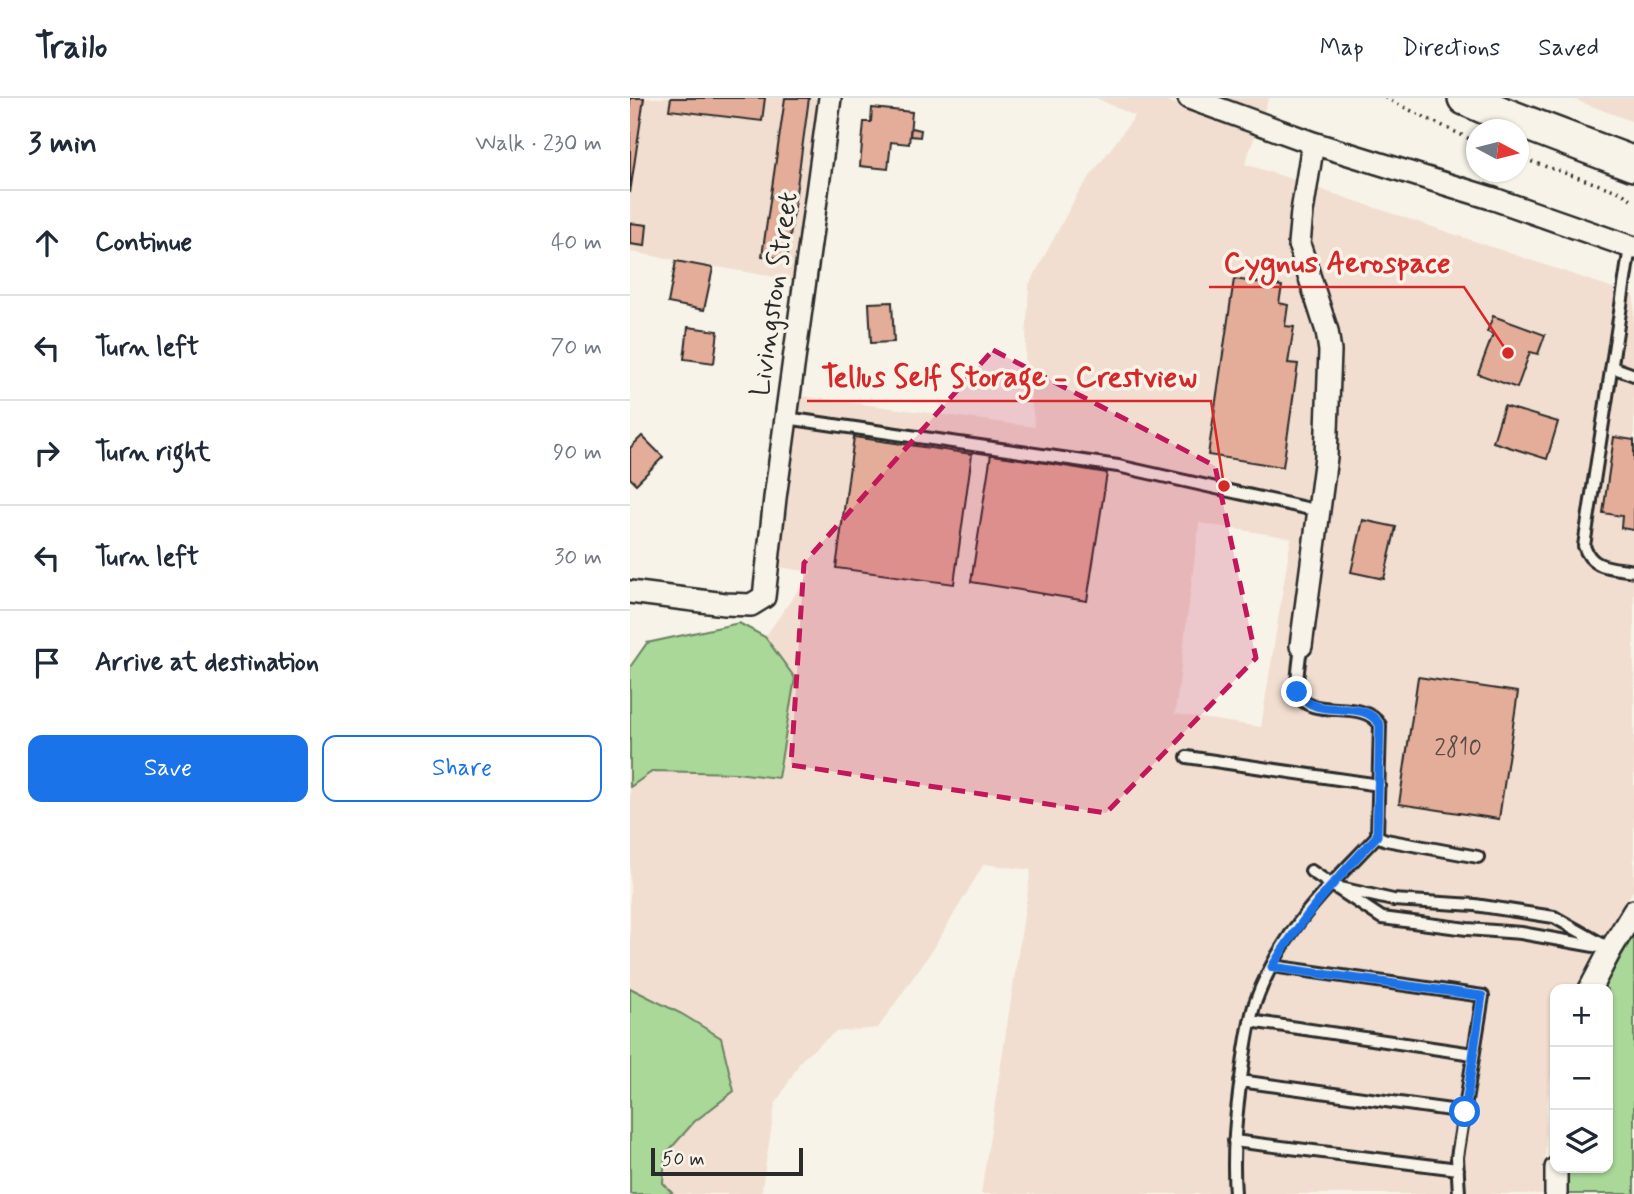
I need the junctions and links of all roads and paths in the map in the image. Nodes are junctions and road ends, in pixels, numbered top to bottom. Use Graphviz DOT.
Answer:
graph roads {
  1 [pos="830,98"];
  2 [pos="1189,98"];
  3 [pos="1385,98"];
  4 [pos="1465,98"];
  5 [pos="1466,137"];
  6 [pos="1313,143"];
  7 [pos="1529,161"];
  8 [pos="1634,164"];
  9 [pos="1634,201"];
  10 [pos="1632,248"];
  11 [pos="1612,368"];
  12 [pos="1634,375"];
  13 [pos="786,418"];
  14 [pos="1319,511"];
  15 [pos="1634,571"];
  16 [pos="630,592"];
  17 [pos="1301,646"];
  18 [pos="1187,757"];
  19 [pos="1379,785"];
  20 [pos="1377,836"];
  21 [pos="1478,857"];
  22 [pos="1311,871"];
  23 [pos="1331,885"];
  24 [pos="1634,911"];
  25 [pos="1611,949"];
  26 [pos="1272,967"];
  27 [pos="1593,984"];
  28 [pos="1250,1021"];
  29 [pos="1473,1054"];
  30 [pos="1240,1081"];
  31 [pos="1465,1112"];
  32 [pos="1234,1141"];
  33 [pos="1458,1169"];
  34 [pos="1556,1173"];
  35 [pos="1235,1194"];
  36 [pos="1459,1194"];
  37 [pos="1556,1194"];
  1 -- 13 [label="street, Livingston Street"];
  2 -- 6 [label="street"];
  3 -- 5 [label="path"];
  4 -- 8 [label="main road"];
  6 -- 10 [label="street"];
  6 -- 14 [label="street"];
  7 -- 9 [label="path"];
  10 -- 11 [label="lane"];
  11 -- 12 [label="lane"];
  11 -- 15 [label="lane"];
  13 -- 14 [label="lane"];
  13 -- 16 [label="street, Livingston Street"];
  14 -- 17 [label="street"];
  17 -- 19 [label="lane"];
  18 -- 19 [label="lane"];
  19 -- 20 [label="lane"];
  20 -- 21 [label="lane"];
  20 -- 23 [label="lane"];
  22 -- 23 [label="lane"];
  23 -- 25 [label="lane"];
  23 -- 25 [label="lane"];
  23 -- 26 [label="lane"];
  24 -- 25 [label="street"];
  25 -- 27 [label="street"];
  26 -- 28 [label="lane"];
  26 -- 29 [label="lane"];
  28 -- 29 [label="lane"];
  28 -- 30 [label="lane"];
  29 -- 31 [label="lane"];
  30 -- 31 [label="lane"];
  30 -- 32 [label="lane"];
  31 -- 33 [label="lane"];
  32 -- 33 [label="lane"];
  32 -- 35 [label="lane"];
  33 -- 36 [label="lane"];
  34 -- 37 [label="street"];
}
